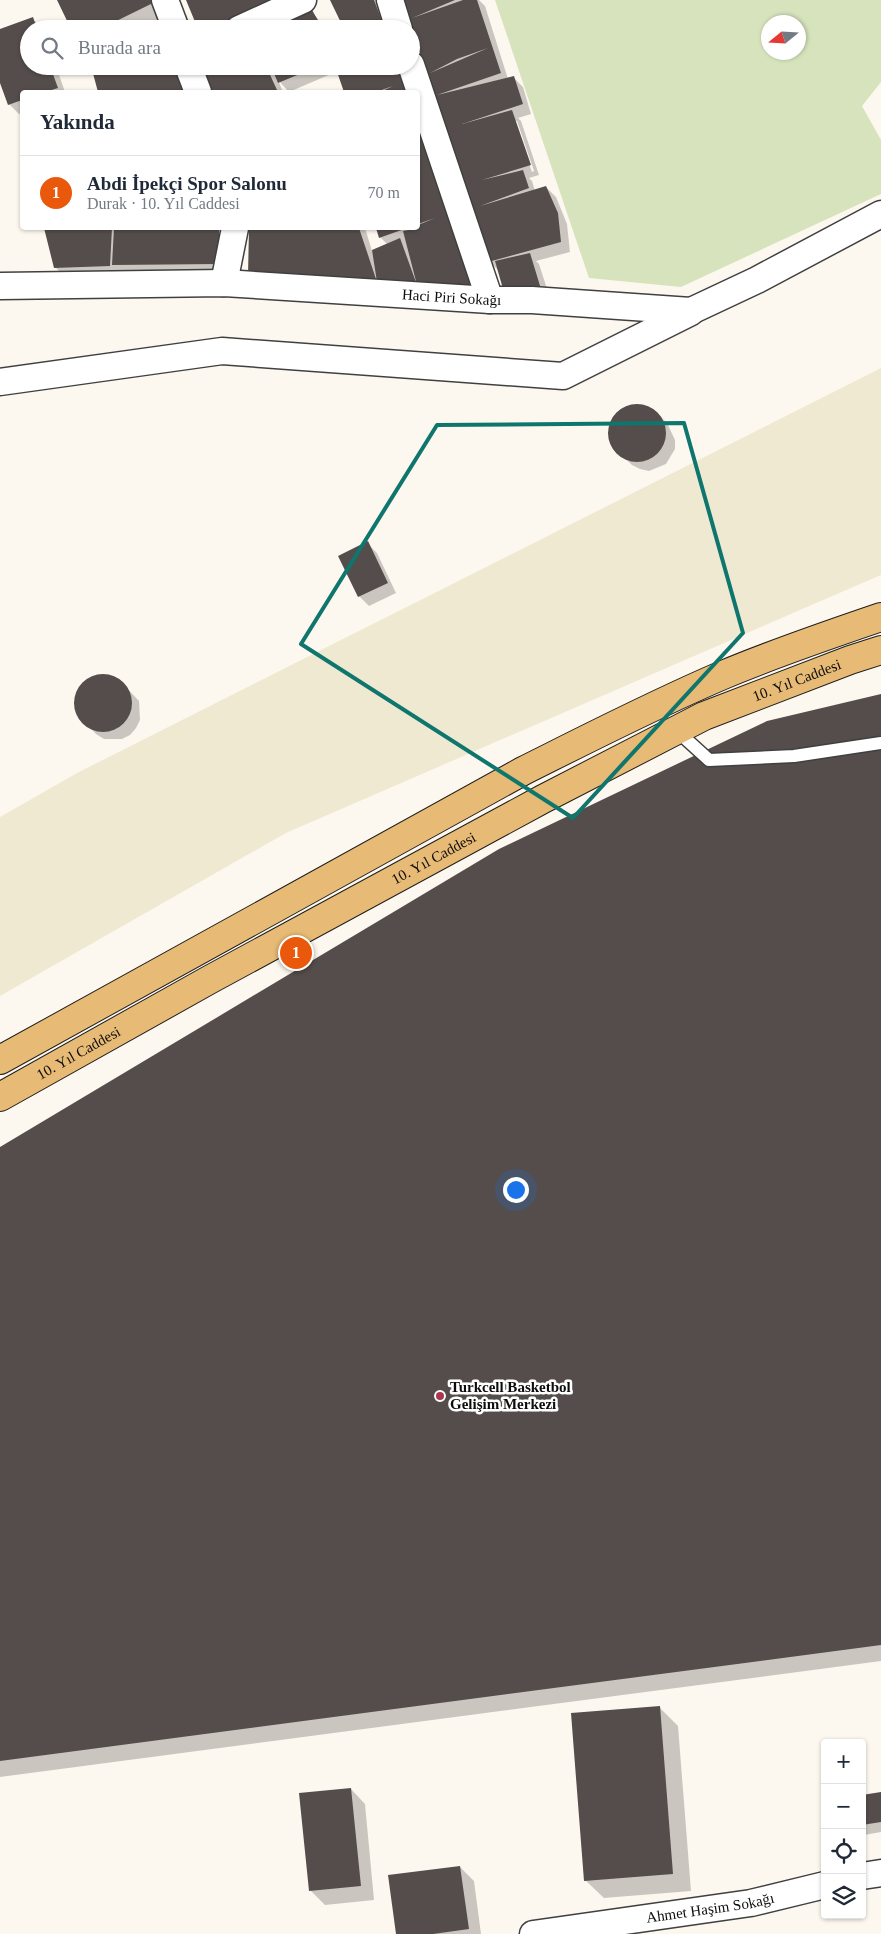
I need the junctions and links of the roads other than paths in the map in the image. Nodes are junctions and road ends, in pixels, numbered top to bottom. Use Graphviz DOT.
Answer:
graph roads {
  1 [pos="165,0"];
  2 [pos="303,0"];
  3 [pos="390,0"];
  4 [pos="173,20"];
  5 [pos="259,20"];
  6 [pos="396,20"];
  7 [pos="191,75"];
  8 [pos="414,75"];
  9 [pos="197,90"];
  10 [pos="419,90"];
  11 [pos="420,92"];
  12 [pos="881,214"];
  13 [pos="235,230"];
  14 [pos="224,283"];
  15 [pos="0,286"];
  16 [pos="490,300"];
  17 [pos="691,311"];
  18 [pos="0,382"];
  19 [pos="881,617"];
  20 [pos="881,650"];
  21 [pos="676,730"];
  22 [pos="881,743"];
  23 [pos="0,1060"];
  24 [pos="0,1097"];
  25 [pos="881,1873"];
  26 [pos="866,1875"];
  27 [pos="821,1886"];
  28 [pos="533,1934"];
  1 -- 4 [label="street"];
  2 -- 5 [label="street"];
  3 -- 6 [label="street"];
  7 -- 9 [label="street"];
  8 -- 10 [label="street"];
  11 -- 16 [label="street"];
  12 -- 17 [label="street, Haci Piri Sokağı"];
  13 -- 14 [label="street"];
  14 -- 15 [label="street, Haci Piri Sokağı"];
  14 -- 16 [label="street, Haci Piri Sokağı"];
  16 -- 17 [label="street, Haci Piri Sokağı"];
  17 -- 18 [label="street"];
  19 -- 23 [label="main road"];
  20 -- 21 [label="main road, 10. Yıl Caddesi"];
  21 -- 22 [label="lane"];
  21 -- 24 [label="main road, 10. Yıl Caddesi"];
  25 -- 26 [label="street"];
  27 -- 28 [label="street, Ahmet Haşim Sokağı"];
}
